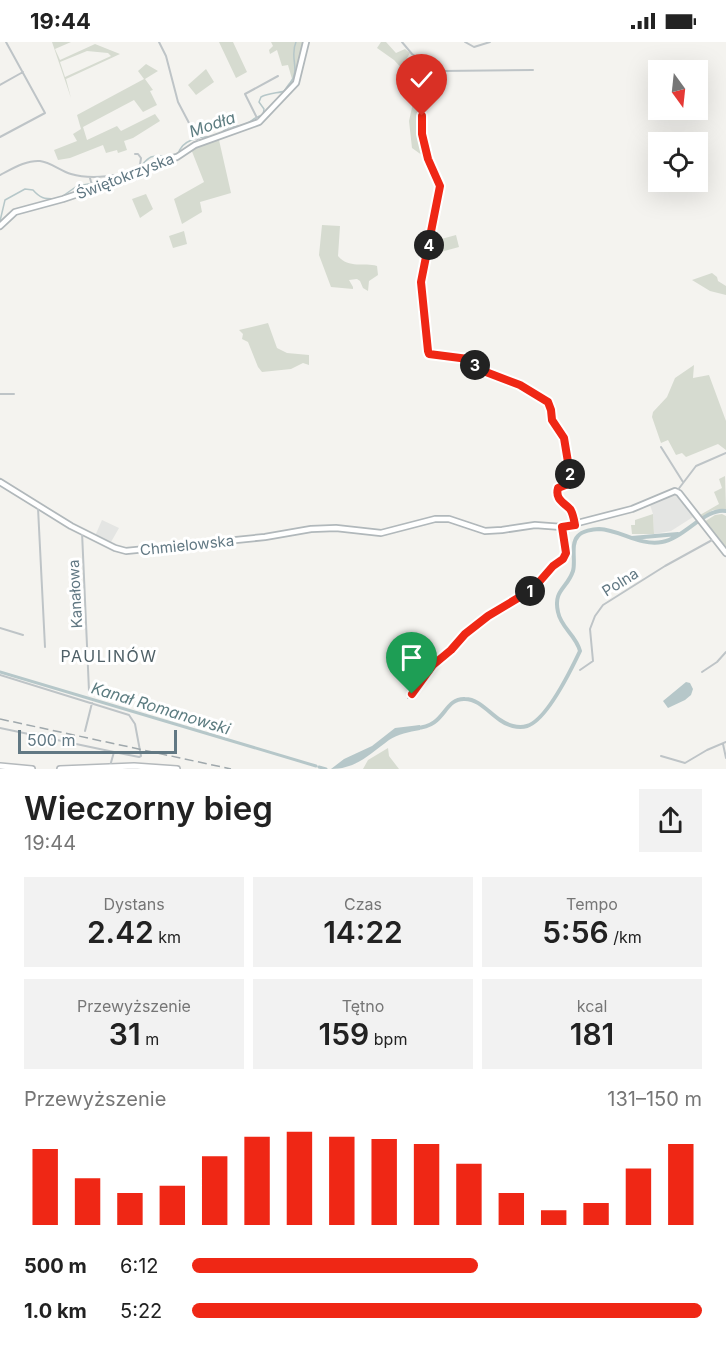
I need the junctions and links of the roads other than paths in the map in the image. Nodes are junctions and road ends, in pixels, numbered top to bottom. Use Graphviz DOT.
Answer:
graph roads {
  1 [pos="6,42"];
  2 [pos="159,42"];
  3 [pos="306,42"];
  4 [pos="402,42"];
  5 [pos="465,42"];
  6 [pos="490,42"];
  7 [pos="439,70"];
  8 [pos="533,70"];
  9 [pos="23,72"];
  10 [pos="278,76"];
  11 [pos="0,85"];
  12 [pos="258,118"];
  13 [pos="0,137"];
  14 [pos="199,142"];
  15 [pos="135,154"];
  16 [pos="0,175"];
  17 [pos="90,178"];
  18 [pos="93,188"];
  19 [pos="0,226"];
  20 [pos="0,394"];
  21 [pos="14,394"];
  22 [pos="661,447"];
  23 [pos="726,453"];
  24 [pos="0,482"];
  25 [pos="683,482"];
  26 [pos="677,491"];
  27 [pos="38,505"];
  28 [pos="575,525"];
  29 [pos="562,527"];
  30 [pos="82,532"];
  31 [pos="714,539"];
  32 [pos="726,553"];
  33 [pos="0,628"];
  34 [pos="23,635"];
  35 [pos="45,648"];
  36 [pos="726,652"];
  37 [pos="580,670"];
  38 [pos="702,672"];
  39 [pos="0,675"];
  40 [pos="89,691"];
  41 [pos="408,698"];
  42 [pos="92,703"];
  43 [pos="0,728"];
  44 [pos="85,731"];
  45 [pos="724,742"];
  46 [pos="114,752"];
  47 [pos="661,756"];
  48 [pos="726,758"];
  49 [pos="0,766"];
  50 [pos="110,766"];
  51 [pos="32,769"];
  52 [pos="60,769"];
  53 [pos="177,769"];
  1 -- 9 [label="street"];
  2 -- 14 [label="street"];
  3 -- 12 [label="street"];
  4 -- 7 [label="street"];
  5 -- 6 [label="street"];
  7 -- 8 [label="street"];
  7 -- 28 [label="street"];
  9 -- 11 [label="street"];
  9 -- 13 [label="street"];
  10 -- 12 [label="street"];
  12 -- 14 [label="street, Świętokrzyska"];
  14 -- 18 [label="street, Świętokrzyska"];
  15 -- 17 [label="street"];
  16 -- 17 [label="street"];
  17 -- 18 [label="street"];
  18 -- 19 [label="street, Świętokrzyska"];
  20 -- 21 [label="street"];
  22 -- 25 [label="street"];
  23 -- 25 [label="street"];
  24 -- 27 [label="street, Chmielowska"];
  25 -- 26 [label="street"];
  26 -- 28 [label="street, Chmielowska"];
  26 -- 31 [label="street"];
  27 -- 30 [label="street, Chmielowska"];
  27 -- 35 [label="street"];
  28 -- 29 [label="street, Chmielowska"];
  29 -- 30 [label="street, Chmielowska"];
  29 -- 41 [label="street"];
  30 -- 40 [label="street, Kanałowa"];
  31 -- 32 [label="street"];
  31 -- 37 [label="street, Polna"];
  33 -- 34 [label="street"];
  36 -- 38 [label="street"];
  39 -- 42 [label="street"];
  42 -- 44 [label="street"];
  42 -- 46 [label="street"];
  43 -- 46 [label="street"];
  45 -- 47 [label="street"];
  45 -- 48 [label="street"];
  46 -- 50 [label="street"];
  49 -- 51 [label="main road"];
  50 -- 52 [label="main road"];
  50 -- 53 [label="main road"];
}
